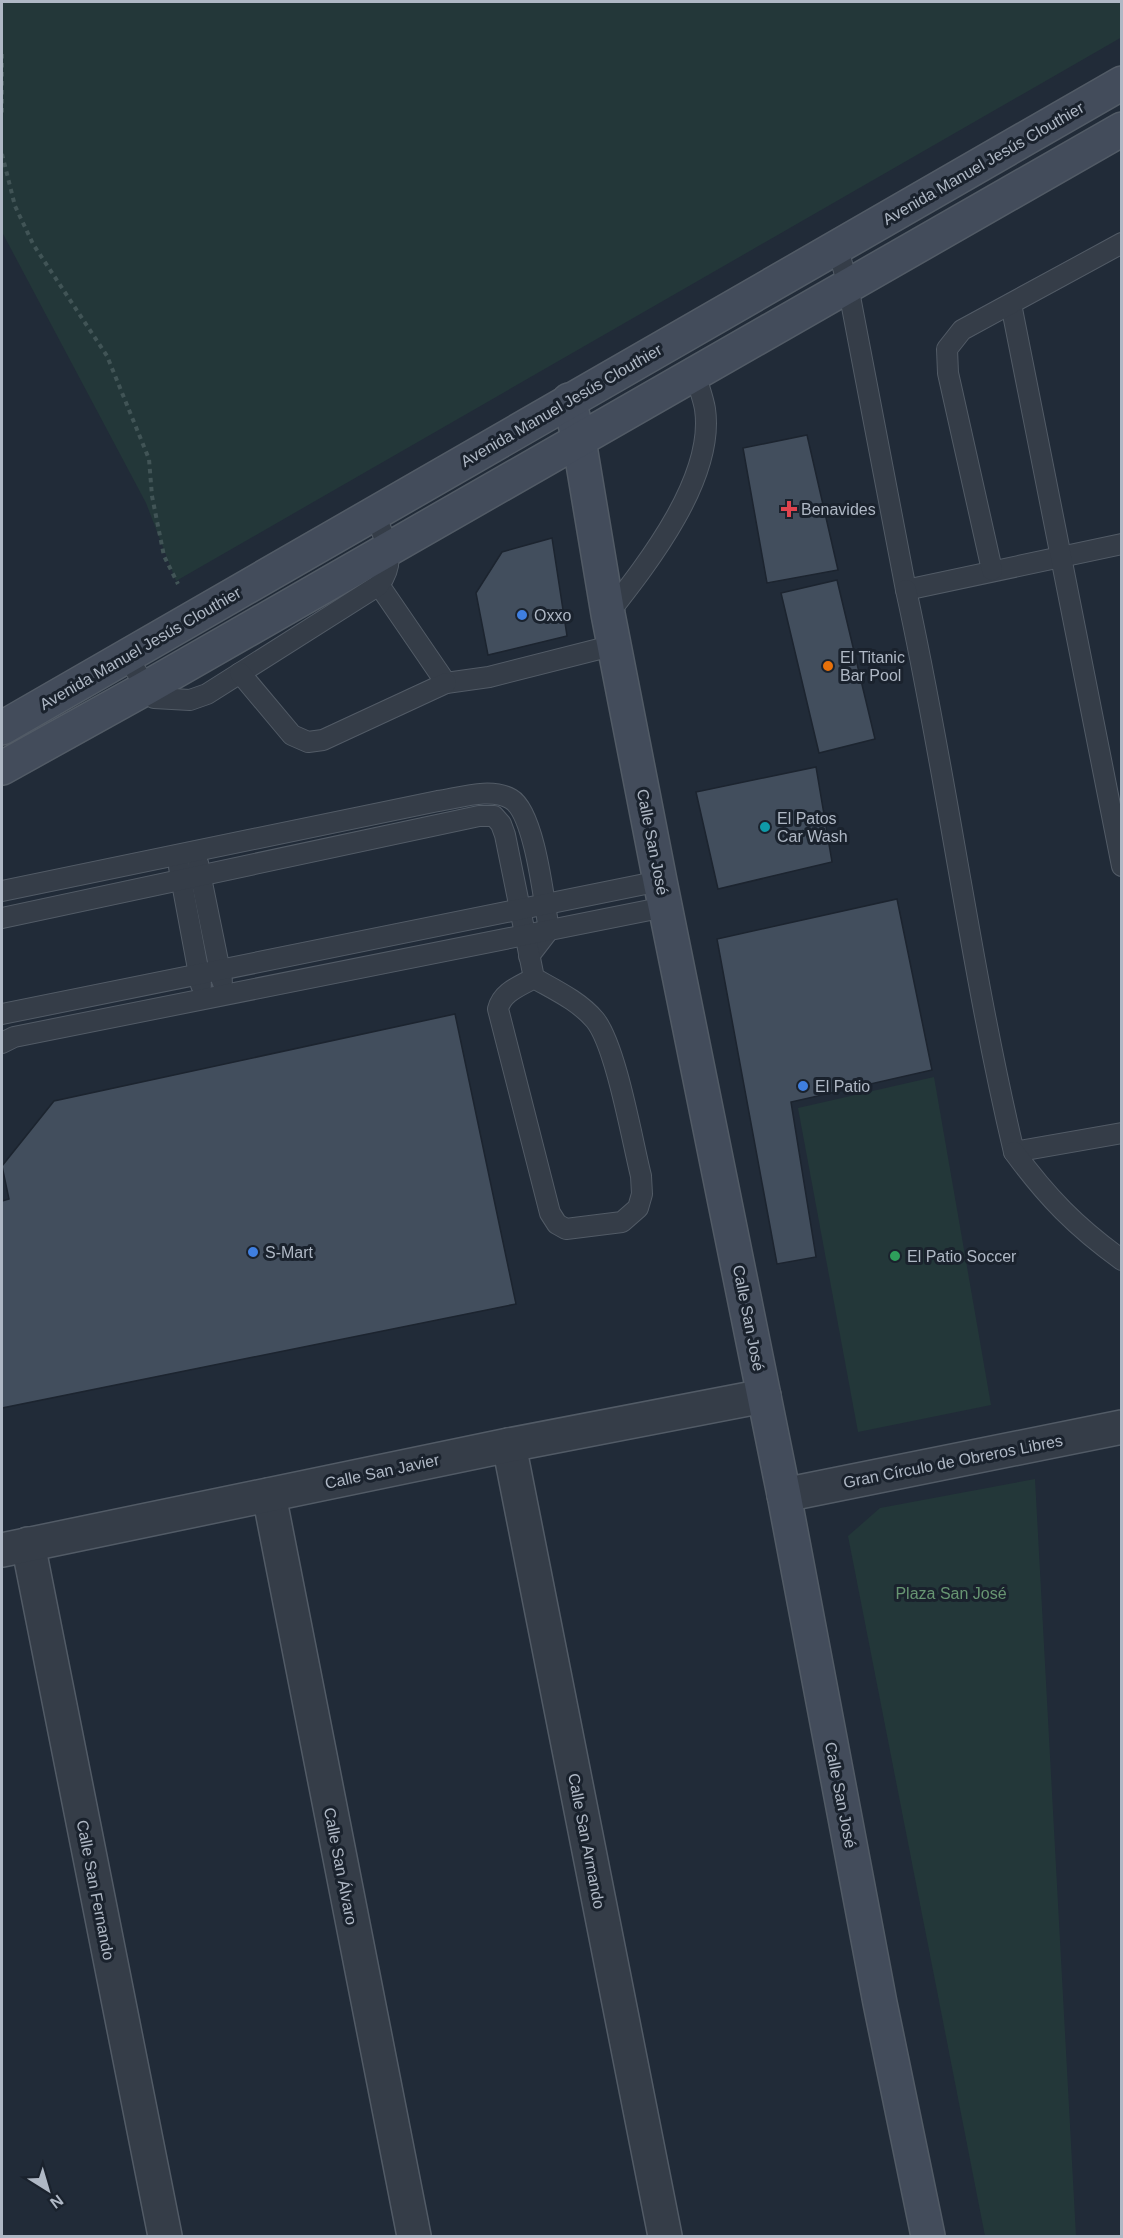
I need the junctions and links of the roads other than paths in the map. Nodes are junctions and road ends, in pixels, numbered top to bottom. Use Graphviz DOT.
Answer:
graph roads {
  1 [pos="1122,83"];
  2 [pos="1122,129"];
  3 [pos="1122,243"];
  4 [pos="837,245"];
  5 [pos="848,286"];
  6 [pos="1011,304"];
  7 [pos="695,373"];
  8 [pos="569,400"];
  9 [pos="579,440"];
  10 [pos="374,513"];
  11 [pos="1122,544"];
  12 [pos="390,549"];
  13 [pos="1061,557"];
  14 [pos="992,570"];
  15 [pos="379,585"];
  16 [pos="906,590"];
  17 [pos="608,614"];
  18 [pos="615,645"];
  19 [pos="126,656"];
  20 [pos="240,673"];
  21 [pos="446,683"];
  22 [pos="146,688"];
  23 [pos="2,728"];
  24 [pos="2,768"];
  25 [pos="187,853"];
  26 [pos="1122,866"];
  27 [pos="200,874"];
  28 [pos="180,878"];
  29 [pos="2,891"];
  30 [pos="663,894"];
  31 [pos="544,904"];
  32 [pos="520,909"];
  33 [pos="2,918"];
  34 [pos="549,930"];
  35 [pos="525,935"];
  36 [pos="529,956"];
  37 [pos="219,969"];
  38 [pos="199,973"];
  39 [pos="534,978"];
  40 [pos="225,995"];
  41 [pos="204,999"];
  42 [pos="2,1014"];
  43 [pos="2,1042"];
  44 [pos="1122,1133"];
  45 [pos="1014,1152"];
  46 [pos="1122,1260"];
  47 [pos="764,1396"];
  48 [pos="1122,1426"];
  49 [pos="509,1445"];
  50 [pos="269,1495"];
  51 [pos="784,1495"];
  52 [pos="15,1547"];
  53 [pos="165,2236"];
  54 [pos="414,2236"];
  55 [pos="665,2236"];
  56 [pos="928,2236"];
  1 -- 4 [label="street, Avenida Manuel Jesús Clouthier"];
  2 -- 5 [label="street"];
  3 -- 6 [label="lane"];
  4 -- 5 [label="lane"];
  4 -- 8 [label="street, Avenida Manuel Jesús Clouthier"];
  5 -- 7 [label="street"];
  5 -- 16 [label="lane"];
  6 -- 13 [label="lane"];
  6 -- 14 [label="lane"];
  7 -- 9 [label="street"];
  7 -- 17 [label="lane"];
  8 -- 9 [label="street, Calle San José"];
  8 -- 10 [label="street, Avenida Manuel Jesús Clouthier"];
  9 -- 12 [label="street"];
  9 -- 17 [label="street, Calle San José"];
  10 -- 12 [label="lane"];
  10 -- 19 [label="street, Avenida Manuel Jesús Clouthier"];
  11 -- 13 [label="lane"];
  12 -- 15 [label="lane"];
  12 -- 22 [label="street"];
  13 -- 14 [label="lane"];
  13 -- 26 [label="lane"];
  14 -- 16 [label="lane"];
  15 -- 20 [label="lane"];
  15 -- 21 [label="lane"];
  16 -- 45 [label="lane"];
  17 -- 18 [label="street, Calle San José"];
  18 -- 21 [label="lane"];
  18 -- 30 [label="street, Calle San José"];
  19 -- 22 [label="lane"];
  19 -- 23 [label="street, Avenida Manuel Jesús Clouthier"];
  20 -- 21 [label="lane"];
  20 -- 22 [label="lane"];
  22 -- 24 [label="street"];
  25 -- 27 [label="lane"];
  25 -- 28 [label="lane"];
  25 -- 29 [label="lane"];
  25 -- 31 [label="lane"];
  27 -- 28 [label="lane"];
  27 -- 32 [label="lane"];
  27 -- 37 [label="lane"];
  28 -- 33 [label="lane"];
  28 -- 38 [label="lane"];
  30 -- 31 [label="lane"];
  30 -- 34 [label="lane"];
  30 -- 47 [label="street, Calle San José"];
  31 -- 32 [label="lane"];
  31 -- 34 [label="lane"];
  32 -- 35 [label="lane"];
  32 -- 37 [label="lane"];
  34 -- 35 [label="lane"];
  34 -- 36 [label="lane"];
  35 -- 36 [label="lane"];
  35 -- 40 [label="lane"];
  36 -- 39 [label="lane"];
  37 -- 38 [label="lane"];
  37 -- 40 [label="lane"];
  38 -- 41 [label="lane"];
  38 -- 42 [label="lane"];
  39 -- 39 [label="lane"];
  40 -- 41 [label="lane"];
  41 -- 43 [label="lane"];
  44 -- 45 [label="lane"];
  45 -- 46 [label="lane"];
  47 -- 49 [label="street, Calle San Javier"];
  47 -- 51 [label="street, Calle San José"];
  48 -- 51 [label="street, Gran Círculo de Obreros Libres"];
  49 -- 50 [label="street, Calle San Javier"];
  49 -- 55 [label="street, Calle San Armando"];
  50 -- 52 [label="street, Calle San Javier"];
  50 -- 54 [label="street, Calle San Álvaro"];
  51 -- 56 [label="street, Calle San José"];
  52 -- 53 [label="street, Calle San Fernando"];
}
